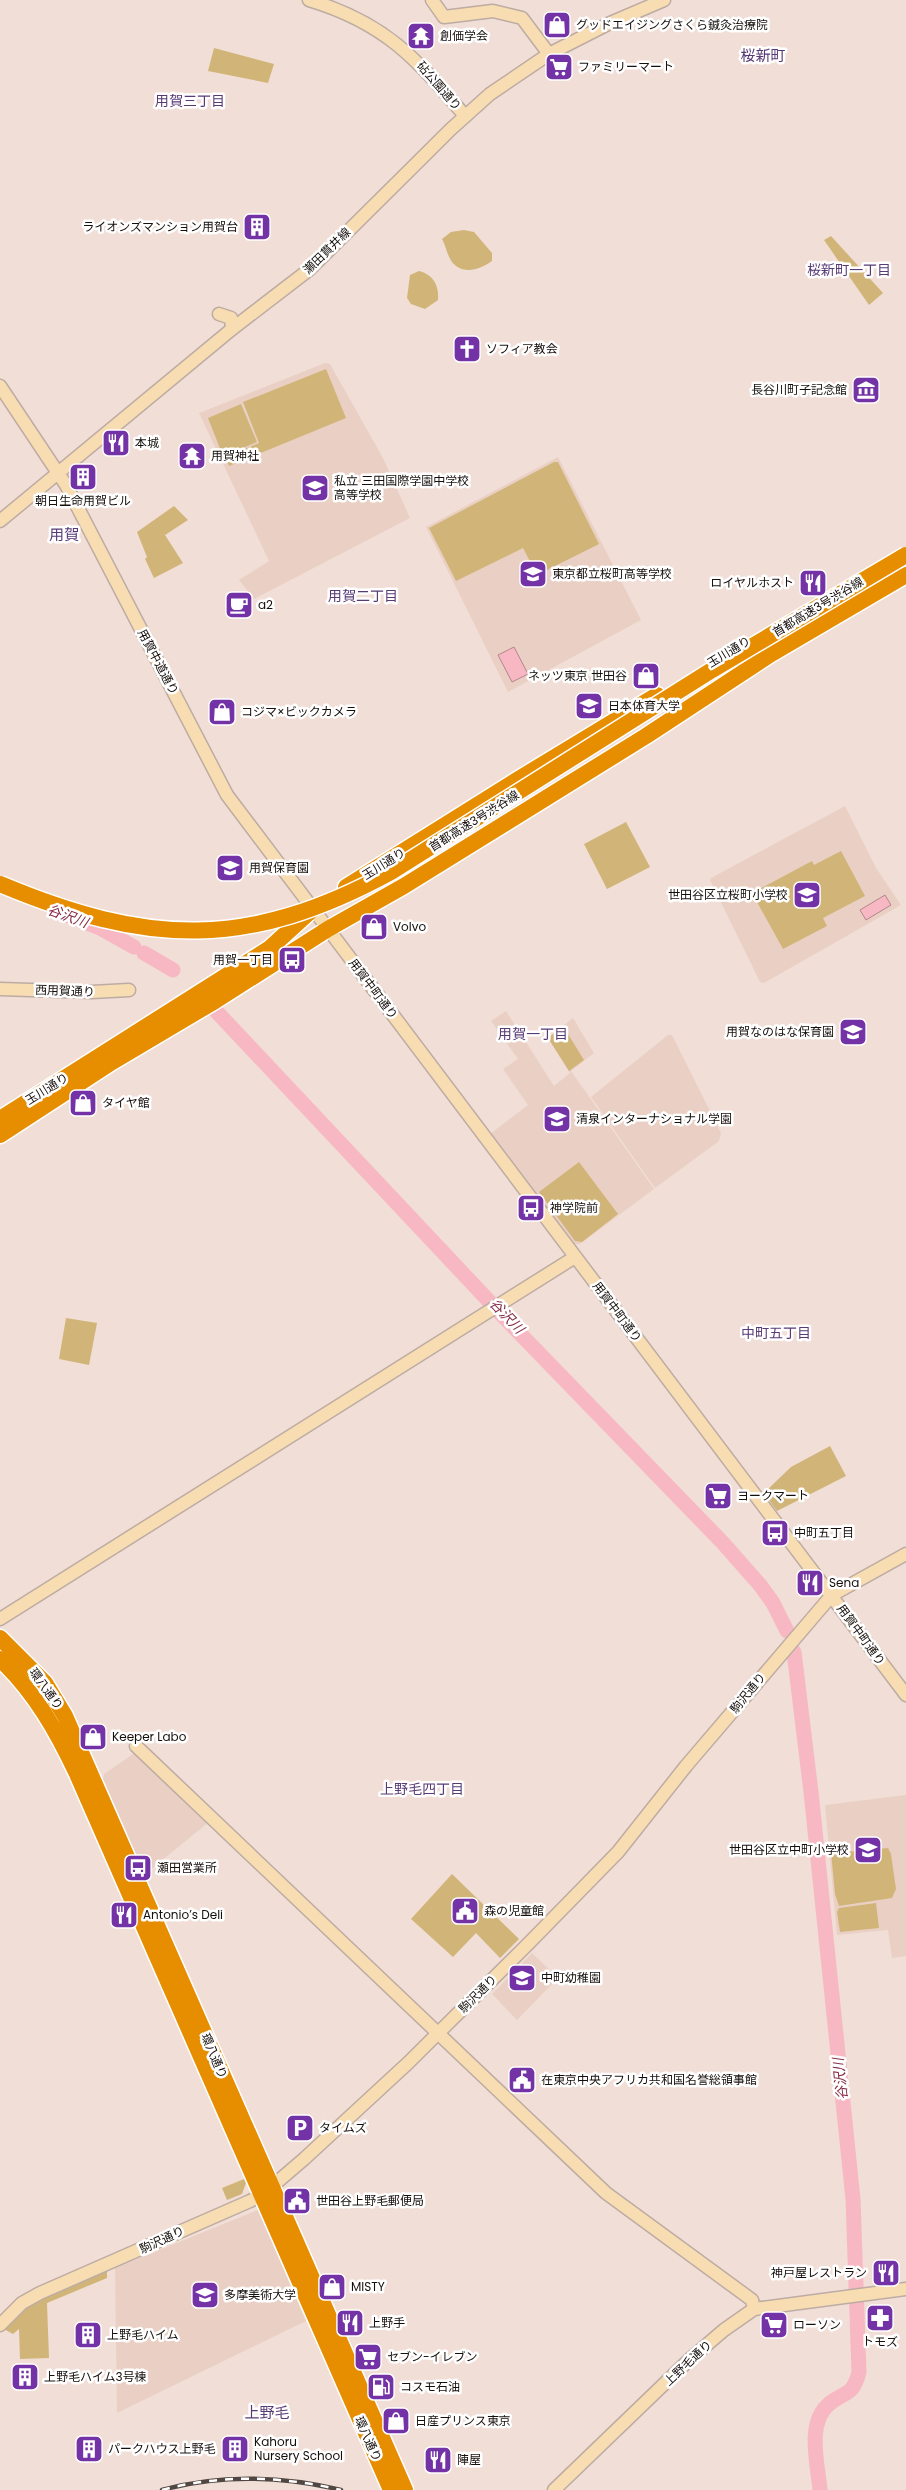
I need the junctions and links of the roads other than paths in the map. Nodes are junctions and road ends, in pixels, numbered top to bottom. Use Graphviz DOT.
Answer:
graph roads {
  1 [pos="309,0"];
  2 [pos="432,0"];
  3 [pos="664,0"];
  4 [pos="549,54"];
  5 [pos="465,116"];
  6 [pos="219,314"];
  7 [pos="232,329"];
  8 [pos="2,392"];
  9 [pos="58,472"];
  10 [pos="0,521"];
  11 [pos="906,547"];
  12 [pos="906,555"];
  13 [pos="906,567"];
  14 [pos="906,575"];
  15 [pos="0,884"];
  16 [pos="0,895"];
  17 [pos="312,909"];
  18 [pos="328,929"];
  19 [pos="0,988"];
  20 [pos="129,990"];
  21 [pos="0,1118"];
  22 [pos="0,1135"];
  23 [pos="575,1257"];
  24 [pos="906,1554"];
  25 [pos="832,1595"];
  26 [pos="0,1620"];
  27 [pos="0,1638"];
  28 [pos="0,1659"];
  29 [pos="906,1695"];
  30 [pos="136,1746"];
  31 [pos="120,1857"];
  32 [pos="438,2033"];
  33 [pos="261,2194"];
  34 [pos="906,2289"];
  35 [pos="754,2309"];
  36 [pos="0,2325"];
  37 [pos="391,2490"];
  38 [pos="405,2490"];
  39 [pos="554,2490"];
  1 -- 5 [label="street, 砧公園通り"];
  2 -- 4 [label="street"];
  3 -- 4 [label="street, 瀬田貫井線"];
  4 -- 5 [label="street, 瀬田貫井線"];
  5 -- 7 [label="street, 瀬田貫井線"];
  6 -- 7 [label="street"];
  7 -- 9 [label="street, 瀬田貫井線"];
  8 -- 9 [label="street, 用賀中道通り"];
  9 -- 10 [label="street, 瀬田貫井線"];
  9 -- 17 [label="street, 用賀中道通り"];
  11 -- 17 [label="highway, 玉川通り"];
  12 -- 15 [label="highway, 首都高速3号渋谷線, bridge"];
  13 -- 16 [label="highway, 首都高速3号渋谷線"];
  14 -- 18 [label="highway, 玉川通り"];
  17 -- 18 [label="street, 用賀中道通り"];
  17 -- 21 [label="highway, 玉川通り"];
  18 -- 22 [label="highway, 玉川通り"];
  18 -- 23 [label="street, 用賀中町通り"];
  19 -- 20 [label="street, 西用賀通り"];
  23 -- 25 [label="street, 用賀中町通り"];
  23 -- 26 [label="street"];
  24 -- 25 [label="street, 駒沢通り"];
  25 -- 29 [label="street, 用賀中町通り"];
  25 -- 32 [label="street, 駒沢通り"];
  27 -- 31 [label="highway, 環八通り"];
  28 -- 31 [label="highway, 環八通り"];
  30 -- 32 [label="street"];
  31 -- 33 [label="highway, 環八通り"];
  32 -- 33 [label="street, 駒沢通り"];
  32 -- 35 [label="street"];
  33 -- 36 [label="street, 駒沢通り"];
  33 -- 37 [label="highway, 環八通り"];
  33 -- 38 [label="highway, 環八通り"];
  34 -- 35 [label="street, 上野毛通り"];
  35 -- 39 [label="street, 上野毛通り"];
}
